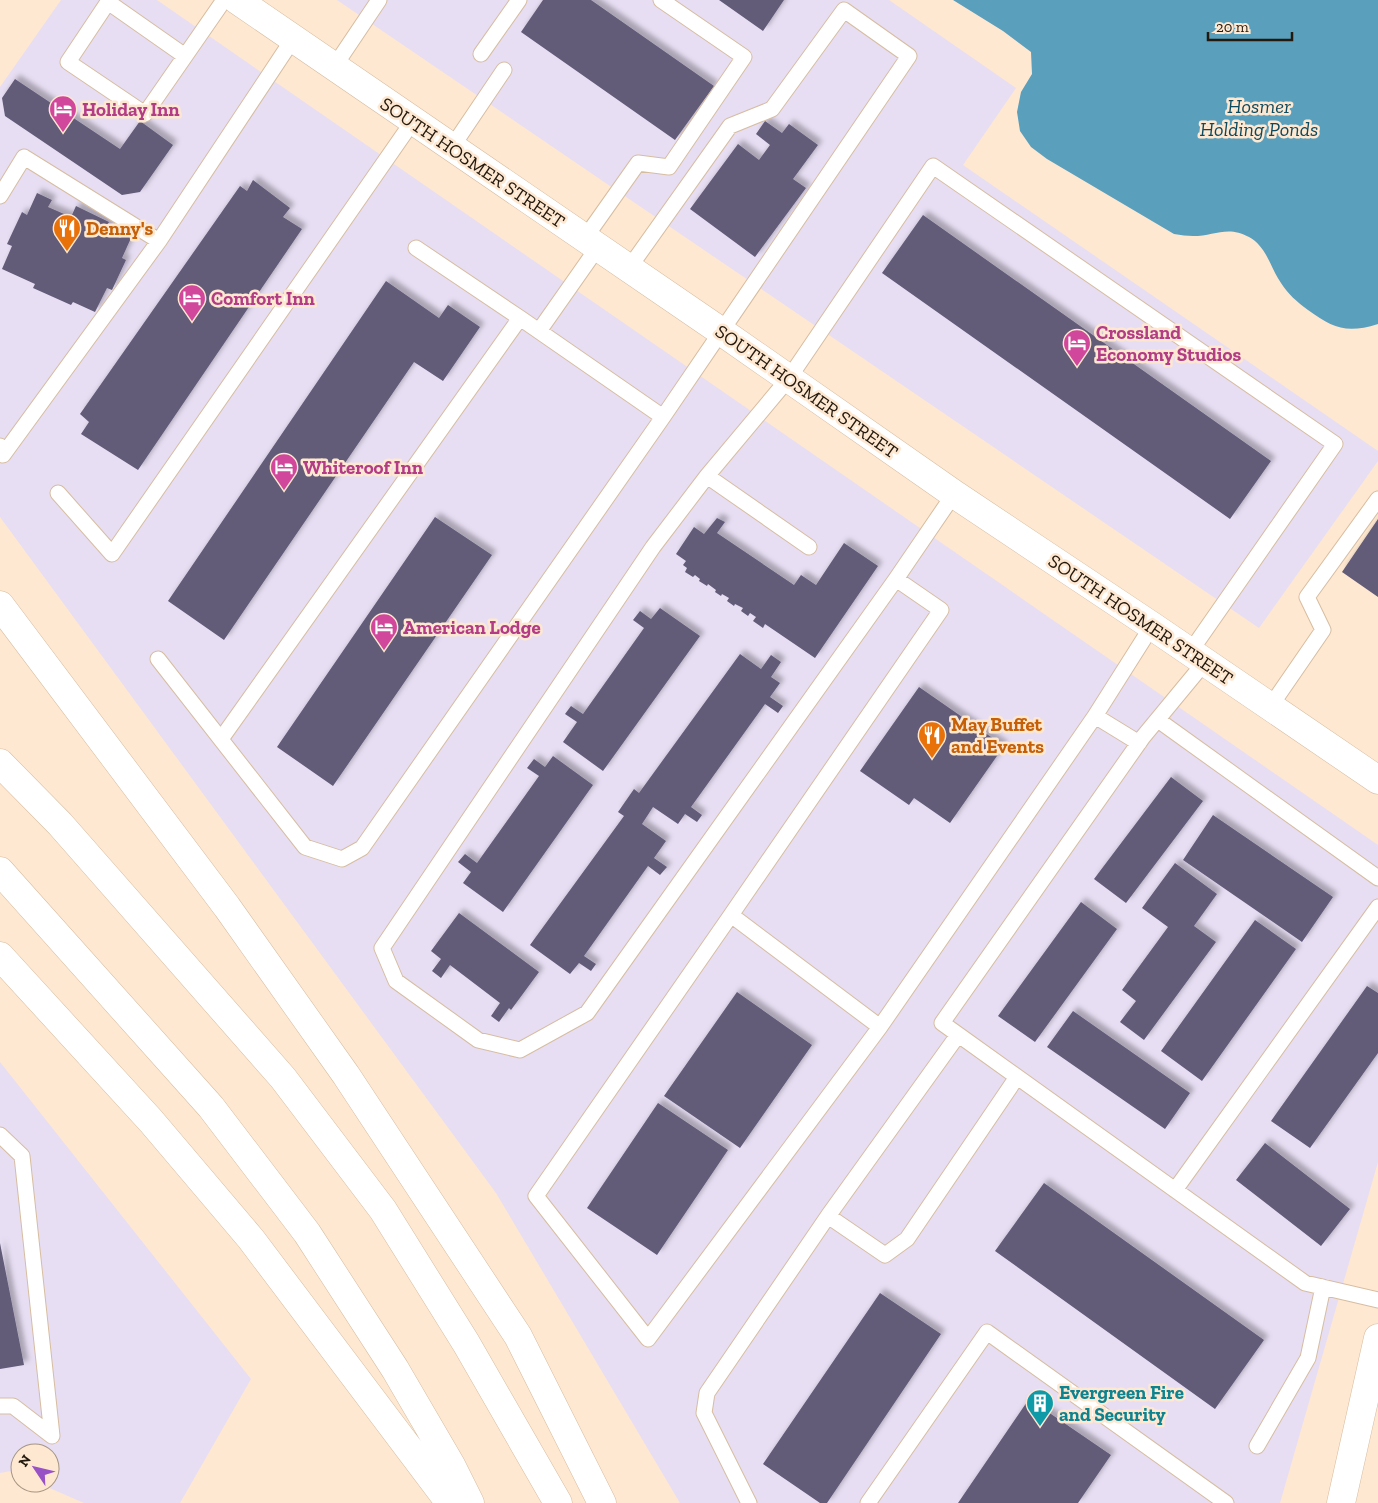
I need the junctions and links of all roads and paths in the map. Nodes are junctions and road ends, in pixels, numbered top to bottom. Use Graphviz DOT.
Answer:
graph roads {
  1 [pos="224,0"];
  2 [pos="237,0"];
  3 [pos="379,0"];
  4 [pos="519,0"];
  5 [pos="661,0"];
  6 [pos="293,39"];
  7 [pos="481,54"];
  8 [pos="185,56"];
  9 [pos="334,67"];
  10 [pos="504,70"];
  11 [pos="414,121"];
  12 [pos="452,147"];
  13 [pos="0,196"];
  14 [pos="159,241"];
  15 [pos="591,243"];
  16 [pos="416,248"];
  17 [pos="629,268"];
  18 [pos="520,318"];
  19 [pos="539,331"];
  20 [pos="722,332"];
  21 [pos="789,378"];
  22 [pos="663,417"];
  23 [pos="0,446"];
  24 [pos="707,476"];
  25 [pos="58,493"];
  26 [pos="954,494"];
  27 [pos="1378,499"];
  28 [pos="809,547"];
  29 [pos="896,579"];
  30 [pos="0,606"];
  31 [pos="1152,626"];
  32 [pos="1197,657"];
  33 [pos="158,659"];
  34 [pos="1270,707"];
  35 [pos="1094,716"];
  36 [pos="1158,720"];
  37 [pos="221,740"];
  38 [pos="1139,743"];
  39 [pos="0,763"];
  40 [pos="1378,780"];
  41 [pos="0,871"];
  42 [pos="1378,878"];
  43 [pos="1378,906"];
  44 [pos="731,916"];
  45 [pos="0,956"];
  46 [pos="880,1026"];
  47 [pos="958,1035"];
  48 [pos="1018,1077"];
  49 [pos="0,1135"];
  50 [pos="1175,1190"];
  51 [pos="828,1216"];
  52 [pos="1323,1288"];
  53 [pos="1378,1300"];
  54 [pos="1378,1338"];
  55 [pos="0,1406"];
  56 [pos="1257,1446"];
  57 [pos="450,1503"];
  58 [pos="470,1503"];
  59 [pos="558,1503"];
  60 [pos="602,1503"];
  61 [pos="749,1503"];
  62 [pos="868,1503"];
  63 [pos="1226,1503"];
  64 [pos="1341,1503"];
  1 -- 8 [label="lane"];
  2 -- 6 [label="main road, SOUTH HOSMER STREET"];
  3 -- 9 [label="lane"];
  4 -- 7 [label="lane"];
  5 -- 15 [label="lane"];
  6 -- 9 [label="main road, SOUTH HOSMER STREET"];
  6 -- 14 [label="lane"];
  8 -- 8 [label="lane"];
  9 -- 11 [label="main road, SOUTH HOSMER STREET"];
  10 -- 12 [label="lane"];
  11 -- 12 [label="main road, SOUTH HOSMER STREET"];
  11 -- 25 [label="lane"];
  12 -- 15 [label="main road, SOUTH HOSMER STREET"];
  13 -- 14 [label="lane"];
  14 -- 23 [label="lane"];
  15 -- 17 [label="main road, SOUTH HOSMER STREET"];
  15 -- 19 [label="lane"];
  16 -- 18 [label="lane"];
  17 -- 20 [label="main road, SOUTH HOSMER STREET"];
  17 -- 20 [label="lane"];
  18 -- 19 [label="lane"];
  18 -- 37 [label="lane"];
  19 -- 22 [label="lane"];
  20 -- 21 [label="main road, SOUTH HOSMER STREET"];
  20 -- 22 [label="lane"];
  21 -- 24 [label="lane"];
  21 -- 26 [label="main road, SOUTH HOSMER STREET"];
  21 -- 32 [label="lane"];
  22 -- 37 [label="lane"];
  24 -- 28 [label="lane"];
  24 -- 29 [label="lane"];
  26 -- 29 [label="lane"];
  26 -- 31 [label="main road, SOUTH HOSMER STREET"];
  27 -- 34 [label="lane"];
  29 -- 44 [label="lane"];
  30 -- 60 [label="main road"];
  31 -- 32 [label="main road, SOUTH HOSMER STREET"];
  31 -- 35 [label="lane"];
  32 -- 34 [label="main road, SOUTH HOSMER STREET"];
  32 -- 36 [label="lane"];
  33 -- 37 [label="lane"];
  34 -- 40 [label="main road, SOUTH HOSMER STREET"];
  35 -- 38 [label="lane"];
  35 -- 46 [label="lane"];
  36 -- 38 [label="lane"];
  36 -- 42 [label="lane"];
  38 -- 47 [label="lane"];
  39 -- 59 [label="main road"];
  41 -- 58 [label="main road"];
  43 -- 50 [label="lane"];
  44 -- 46 [label="lane"];
  44 -- 46 [label="lane"];
  45 -- 57 [label="main road"];
  47 -- 48 [label="lane"];
  47 -- 51 [label="lane"];
  48 -- 50 [label="lane"];
  48 -- 51 [label="lane"];
  49 -- 55 [label="lane"];
  50 -- 52 [label="lane"];
  51 -- 61 [label="lane"];
  52 -- 53 [label="lane"];
  52 -- 56 [label="lane"];
  54 -- 64 [label="main road"];
  62 -- 63 [label="lane"];
}
